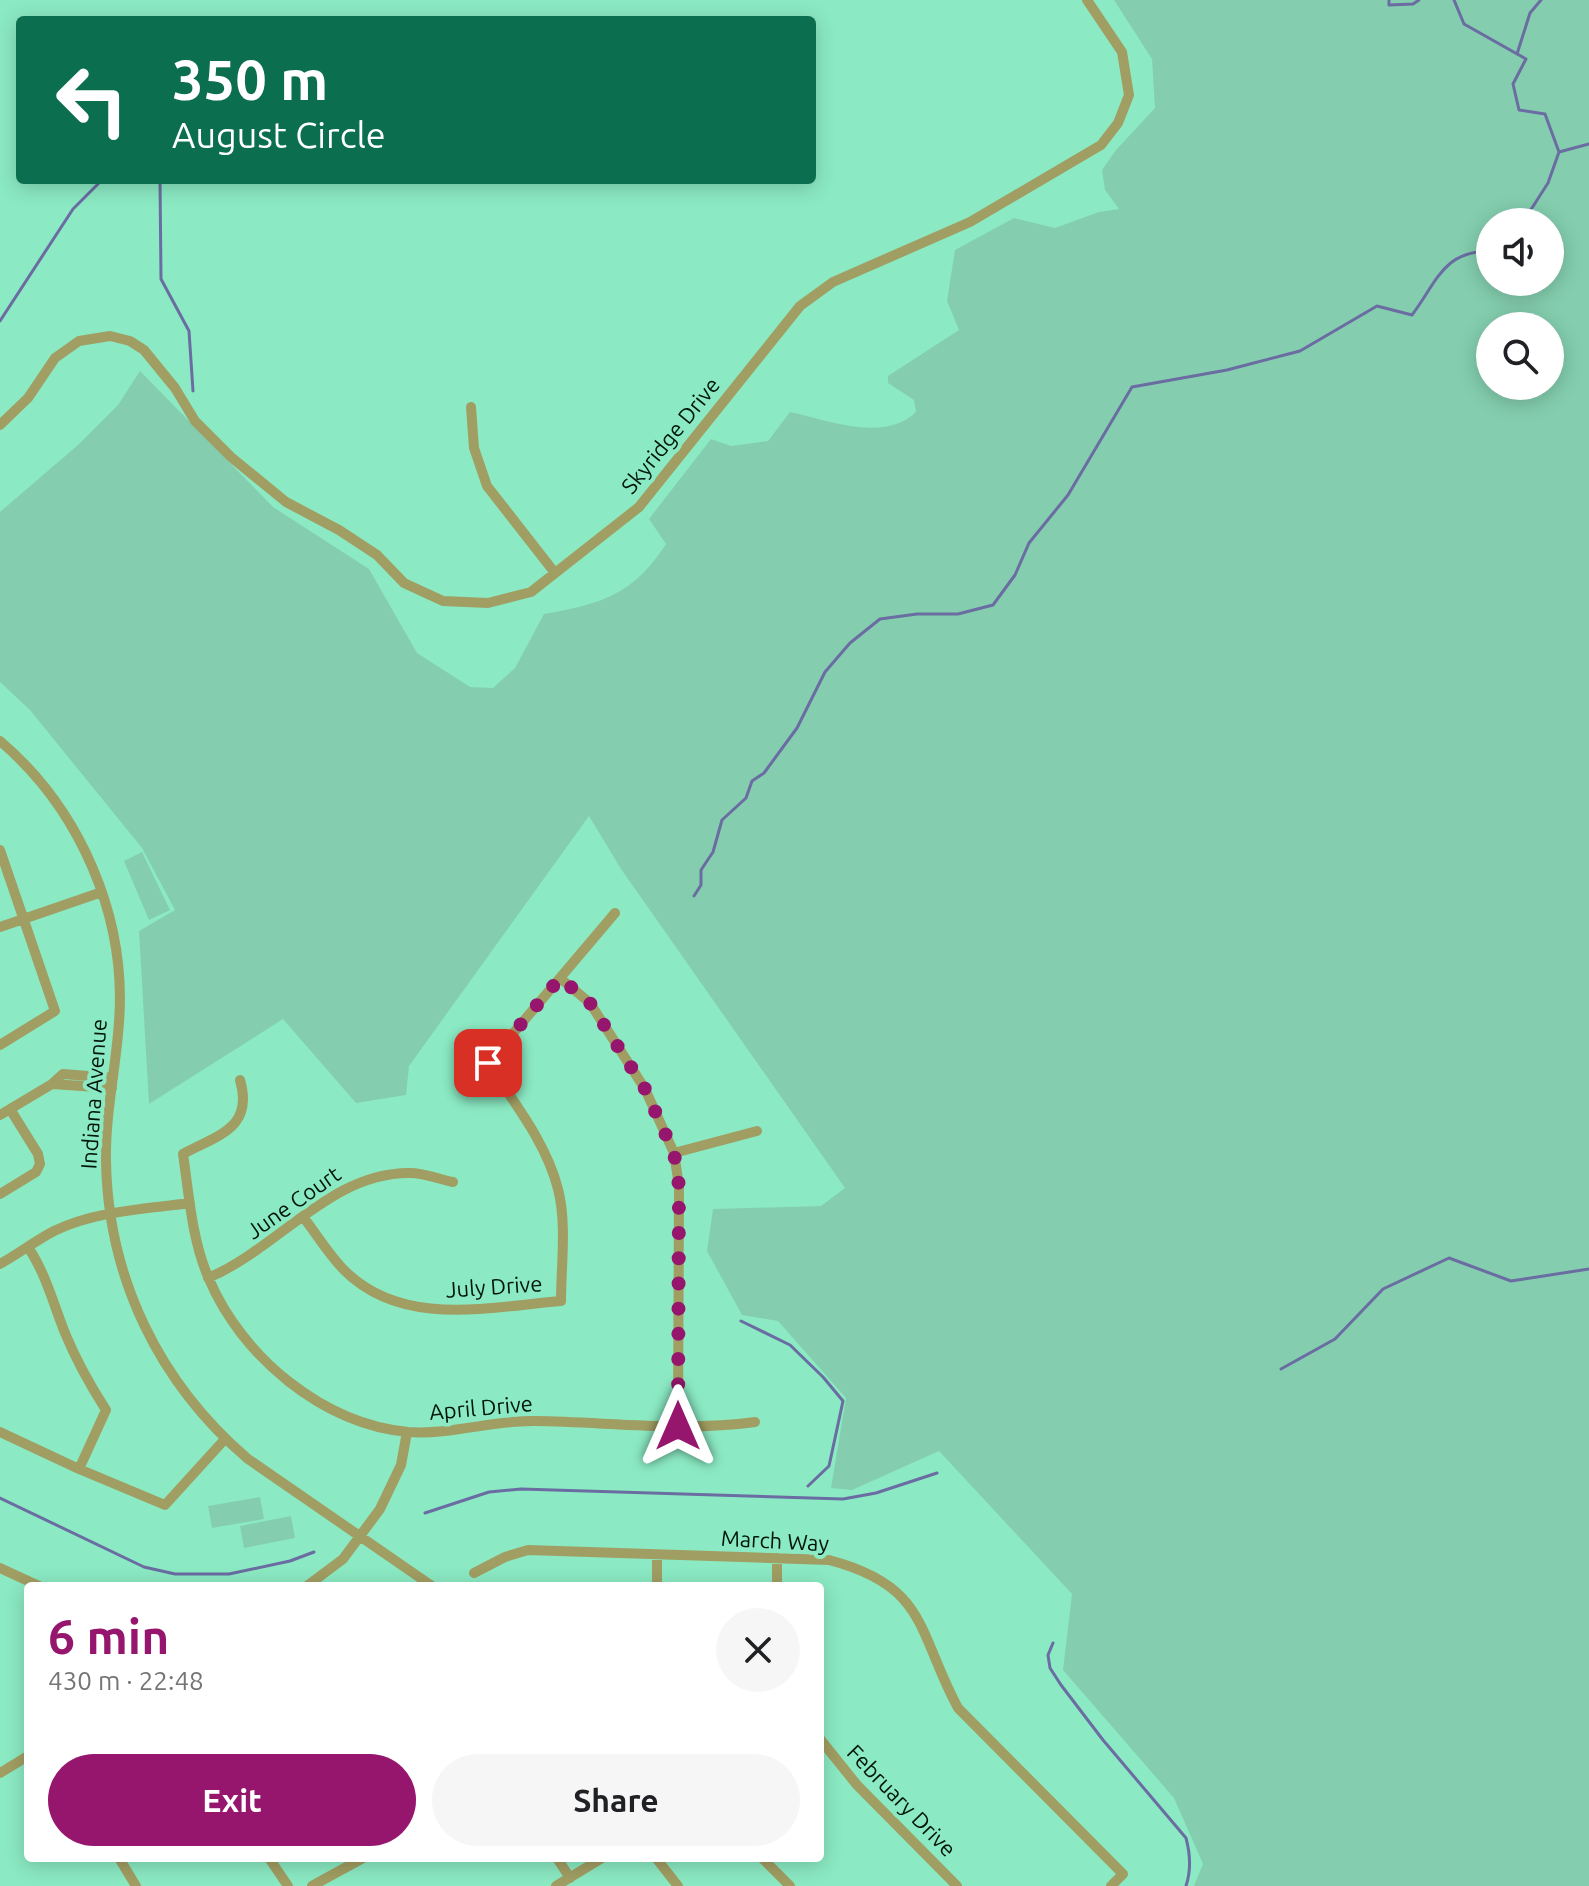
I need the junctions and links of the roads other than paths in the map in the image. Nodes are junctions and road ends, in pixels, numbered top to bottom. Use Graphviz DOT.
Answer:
graph roads {
  1 [pos="1087,0"];
  2 [pos="471,407"];
  3 [pos="0,425"];
  4 [pos="555,573"];
  5 [pos="1,745"];
  6 [pos="0,850"];
  7 [pos="102,892"];
  8 [pos="615,913"];
  9 [pos="23,918"];
  10 [pos="0,927"];
  11 [pos="560,978"];
  12 [pos="0,1045"];
  13 [pos="240,1080"];
  14 [pos="112,1083"];
  15 [pos="10,1109"];
  16 [pos="0,1115"];
  17 [pos="757,1131"];
  18 [pos="674,1153"];
  19 [pos="453,1182"];
  20 [pos="0,1194"];
  21 [pos="190,1203"];
  22 [pos="110,1214"];
  23 [pos="304,1218"];
  24 [pos="28,1247"];
  25 [pos="0,1264"];
  26 [pos="208,1278"];
  27 [pos="755,1422"];
  28 [pos="678,1426"];
  29 [pos="0,1432"];
  30 [pos="407,1432"];
  31 [pos="225,1439"];
  32 [pos="79,1469"];
  33 [pos="360,1536"];
  34 [pos="657,1555"];
  35 [pos="777,1558"];
  36 [pos="0,1568"];
  37 [pos="474,1573"];
  38 [pos="30,1582"];
  39 [pos="312,1582"];
  40 [pos="426,1582"];
  41 [pos="657,1582"];
  42 [pos="777,1582"];
  43 [pos="824,1744"];
  44 [pos="24,1758"];
  45 [pos="0,1773"];
  46 [pos="121,1862"];
  47 [pos="272,1862"];
  48 [pos="356,1862"];
  49 [pos="560,1862"];
  50 [pos="596,1862"];
  51 [pos="659,1862"];
  52 [pos="766,1862"];
  53 [pos="570,1878"];
  54 [pos="136,1886"];
  55 [pos="288,1886"];
  56 [pos="312,1886"];
  57 [pos="556,1886"];
  58 [pos="678,1886"];
  59 [pos="790,1886"];
  60 [pos="957,1886"];
  61 [pos="1111,1886"];
  1 -- 4 [label="street, Skyridge Drive"];
  2 -- 4 [label="street"];
  3 -- 4 [label="street, Skyridge Drive"];
  5 -- 7 [label="street, Indiana Avenue"];
  6 -- 9 [label="street"];
  7 -- 9 [label="street"];
  7 -- 14 [label="street, Indiana Avenue"];
  8 -- 11 [label="street"];
  9 -- 10 [label="street"];
  9 -- 12 [label="street"];
  11 -- 18 [label="street"];
  11 -- 23 [label="street, July Drive"];
  13 -- 21 [label="street, April Drive"];
  14 -- 15 [label="street"];
  14 -- 22 [label="street, Indiana Avenue"];
  15 -- 16 [label="street"];
  15 -- 20 [label="street"];
  17 -- 18 [label="street"];
  18 -- 28 [label="street"];
  19 -- 23 [label="street, June Court"];
  21 -- 22 [label="street"];
  21 -- 26 [label="street, April Drive"];
  22 -- 24 [label="street"];
  22 -- 31 [label="street, Indiana Avenue"];
  23 -- 26 [label="street, June Court"];
  24 -- 25 [label="street"];
  24 -- 32 [label="street"];
  26 -- 30 [label="street, April Drive"];
  27 -- 28 [label="street, April Drive"];
  28 -- 30 [label="street, April Drive"];
  29 -- 32 [label="street"];
  30 -- 33 [label="street"];
  31 -- 32 [label="street"];
  31 -- 33 [label="street, Indiana Avenue"];
  33 -- 39 [label="street"];
  33 -- 40 [label="street, Indiana Avenue"];
  34 -- 35 [label="street, March Way"];
  34 -- 37 [label="street, March Way"];
  34 -- 41 [label="street"];
  35 -- 42 [label="street"];
  35 -- 61 [label="street, March Way"];
  36 -- 38 [label="street"];
  43 -- 60 [label="street, February Drive"];
  44 -- 45 [label="street"];
  46 -- 54 [label="street"];
  47 -- 55 [label="street"];
  48 -- 56 [label="street"];
  49 -- 53 [label="street"];
  50 -- 53 [label="street"];
  51 -- 58 [label="street"];
  52 -- 59 [label="street"];
  53 -- 57 [label="street"];
}
